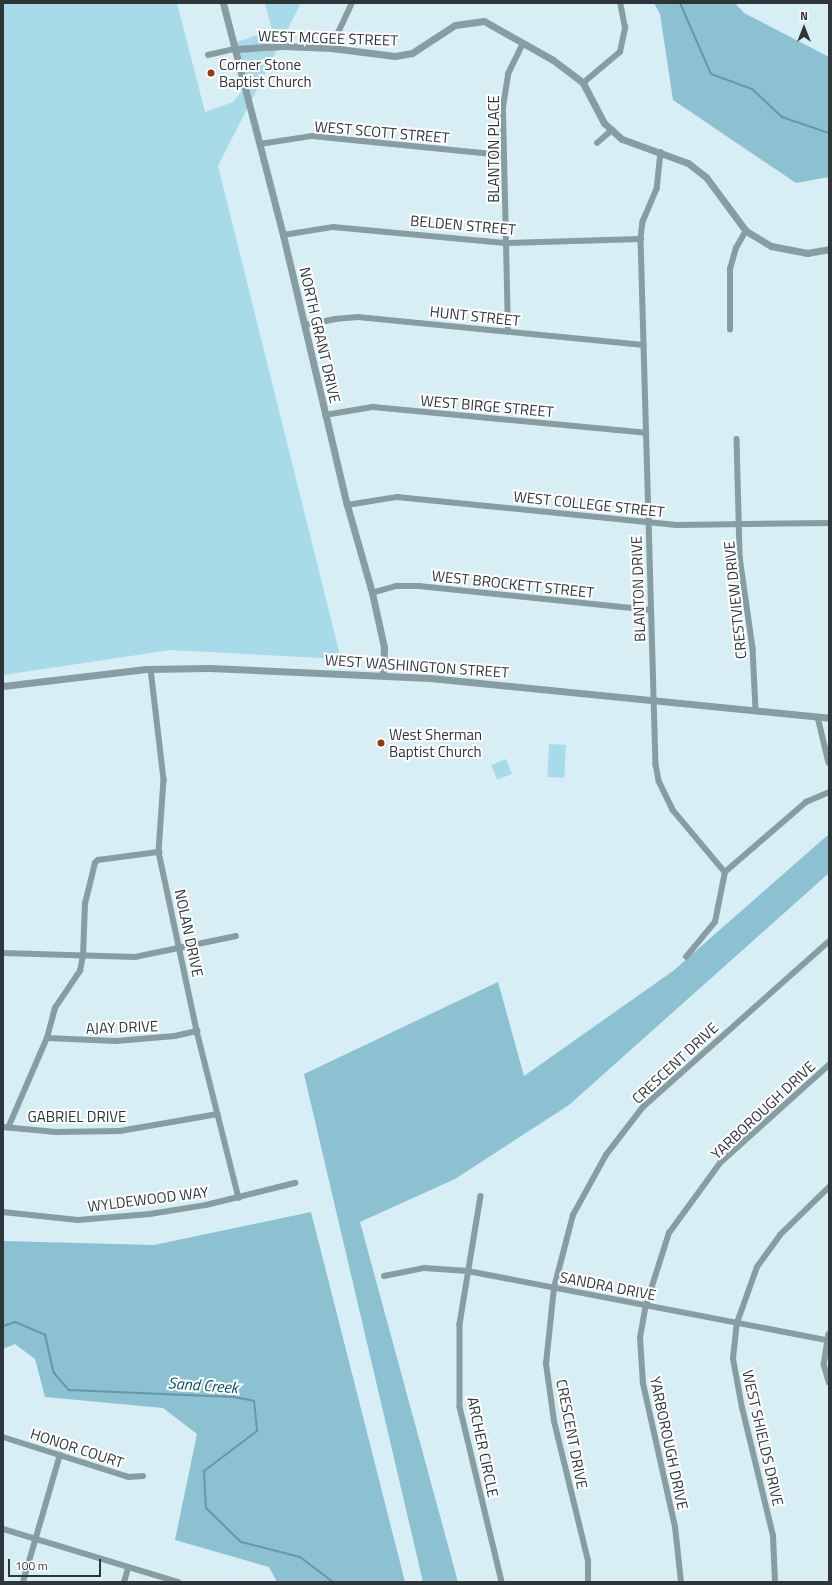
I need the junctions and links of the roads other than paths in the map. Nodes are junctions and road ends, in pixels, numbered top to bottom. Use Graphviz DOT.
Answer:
graph roads {
  1 [pos="223,3"];
  2 [pos="352,3"];
  3 [pos="620,3"];
  4 [pos="523,43"];
  5 [pos="331,48"];
  6 [pos="235,49"];
  7 [pos="208,55"];
  8 [pos="582,83"];
  9 [pos="612,130"];
  10 [pos="597,143"];
  11 [pos="260,144"];
  12 [pos="661,152"];
  13 [pos="502,155"];
  14 [pos="746,231"];
  15 [pos="283,236"];
  16 [pos="642,239"];
  17 [pos="507,243"];
  18 [pos="829,249"];
  19 [pos="305,325"];
  20 [pos="730,330"];
  21 [pos="508,332"];
  22 [pos="644,345"];
  23 [pos="325,415"];
  24 [pos="646,433"];
  25 [pos="737,439"];
  26 [pos="348,505"];
  27 [pos="647,522"];
  28 [pos="829,523"];
  29 [pos="740,525"];
  30 [pos="372,592"];
  31 [pos="651,610"];
  32 [pos="151,669"];
  33 [pos="383,675"];
  34 [pos="3,686"];
  35 [pos="655,700"];
  36 [pos="756,710"];
  37 [pos="818,717"];
  38 [pos="829,718"];
  39 [pos="829,763"];
  40 [pos="829,792"];
  41 [pos="159,852"];
  42 [pos="725,872"];
  43 [pos="236,936"];
  44 [pos="829,941"];
  45 [pos="180,948"];
  46 [pos="3,953"];
  47 [pos="83,956"];
  48 [pos="686,957"];
  49 [pos="198,1031"];
  50 [pos="47,1038"];
  51 [pos="829,1065"];
  52 [pos="218,1114"];
  53 [pos="6,1128"];
  54 [pos="295,1183"];
  55 [pos="829,1187"];
  56 [pos="481,1196"];
  57 [pos="239,1198"];
  58 [pos="3,1212"];
  59 [pos="468,1271"];
  60 [pos="384,1276"];
  61 [pos="554,1288"];
  62 [pos="646,1305"];
  63 [pos="737,1323"];
  64 [pos="828,1337"];
  65 [pos="829,1382"];
  66 [pos="3,1437"];
  67 [pos="60,1455"];
  68 [pos="143,1476"];
  69 [pos="3,1529"];
  70 [pos="36,1540"];
  71 [pos="128,1569"];
  72 [pos="23,1582"];
  73 [pos="124,1582"];
  74 [pos="178,1582"];
  75 [pos="502,1582"];
  76 [pos="588,1582"];
  77 [pos="681,1582"];
  78 [pos="775,1582"];
  1 -- 6 [label="street, NORTH GRANT DRIVE"];
  2 -- 5 [label="street"];
  3 -- 8 [label="street"];
  4 -- 5 [label="street, WEST MCGEE STREET"];
  4 -- 8 [label="street, WEST MCGEE STREET"];
  4 -- 13 [label="street, BLANTON PLACE"];
  5 -- 6 [label="street, WEST MCGEE STREET"];
  6 -- 7 [label="street, WEST MCGEE STREET"];
  6 -- 11 [label="street, NORTH GRANT DRIVE"];
  8 -- 9 [label="street, WEST MCGEE STREET"];
  9 -- 10 [label="street"];
  9 -- 12 [label="street, WEST MCGEE STREET"];
  11 -- 13 [label="street, WEST SCOTT STREET"];
  11 -- 15 [label="street, NORTH GRANT DRIVE"];
  12 -- 14 [label="street, WEST MCGEE STREET"];
  12 -- 16 [label="street, BLANTON DRIVE"];
  13 -- 17 [label="street, BLANTON PLACE"];
  14 -- 18 [label="street, WEST MCGEE STREET"];
  14 -- 20 [label="street"];
  15 -- 17 [label="street, BELDEN STREET"];
  15 -- 19 [label="street, NORTH GRANT DRIVE"];
  16 -- 17 [label="street, BELDEN STREET"];
  16 -- 22 [label="street, BLANTON DRIVE"];
  17 -- 21 [label="street, BLANTON PLACE"];
  19 -- 21 [label="street, HUNT STREET"];
  19 -- 23 [label="street, NORTH GRANT DRIVE"];
  21 -- 22 [label="street, HUNT STREET"];
  22 -- 24 [label="street, BLANTON DRIVE"];
  23 -- 24 [label="street, WEST BIRGE STREET"];
  23 -- 26 [label="street, NORTH GRANT DRIVE"];
  24 -- 27 [label="street, BLANTON DRIVE"];
  25 -- 29 [label="street, CRESTVIEW DRIVE"];
  26 -- 27 [label="street, WEST COLLEGE STREET"];
  26 -- 30 [label="street, NORTH GRANT DRIVE"];
  27 -- 29 [label="street, WEST COLLEGE STREET"];
  27 -- 31 [label="street, BLANTON DRIVE"];
  28 -- 29 [label="street, WEST COLLEGE STREET"];
  29 -- 36 [label="street, CRESTVIEW DRIVE"];
  30 -- 31 [label="street, WEST BROCKETT STREET"];
  30 -- 33 [label="street, NORTH GRANT DRIVE"];
  31 -- 35 [label="street, BLANTON DRIVE"];
  32 -- 33 [label="street, WEST WASHINGTON STREET"];
  32 -- 34 [label="street, WEST WASHINGTON STREET"];
  32 -- 41 [label="street, NOLAN DRIVE"];
  33 -- 35 [label="street, WEST WASHINGTON STREET"];
  35 -- 36 [label="street, WEST WASHINGTON STREET"];
  35 -- 42 [label="street, BLANTON DRIVE"];
  36 -- 37 [label="street, WEST WASHINGTON STREET"];
  37 -- 38 [label="street, WEST WASHINGTON STREET"];
  37 -- 39 [label="street"];
  40 -- 42 [label="street"];
  41 -- 45 [label="street, NOLAN DRIVE"];
  41 -- 47 [label="street"];
  42 -- 48 [label="street"];
  43 -- 45 [label="street"];
  44 -- 61 [label="street, CRESCENT DRIVE"];
  45 -- 47 [label="street"];
  45 -- 49 [label="street, NOLAN DRIVE"];
  46 -- 47 [label="street"];
  47 -- 50 [label="street"];
  49 -- 50 [label="street, AJAY DRIVE"];
  49 -- 52 [label="street, NOLAN DRIVE"];
  50 -- 53 [label="street"];
  51 -- 62 [label="street, YARBOROUGH DRIVE"];
  52 -- 53 [label="street, GABRIEL DRIVE"];
  52 -- 57 [label="street, NOLAN DRIVE"];
  54 -- 57 [label="street, WYLDEWOOD WAY"];
  55 -- 63 [label="street, WEST SHIELDS DRIVE"];
  56 -- 59 [label="street, ARCHER CIRCLE"];
  57 -- 58 [label="street, WYLDEWOOD WAY"];
  59 -- 60 [label="street, SANDRA DRIVE"];
  59 -- 61 [label="street, SANDRA DRIVE"];
  59 -- 75 [label="street, ARCHER CIRCLE"];
  61 -- 62 [label="street, SANDRA DRIVE"];
  61 -- 76 [label="street, CRESCENT DRIVE"];
  62 -- 63 [label="street, SANDRA DRIVE"];
  62 -- 77 [label="street, YARBOROUGH DRIVE"];
  63 -- 64 [label="street, SANDRA DRIVE"];
  63 -- 78 [label="street, WEST SHIELDS DRIVE"];
  64 -- 65 [label="street"];
  66 -- 67 [label="street, HONOR COURT"];
  67 -- 68 [label="street, HONOR COURT"];
  67 -- 70 [label="street"];
  69 -- 70 [label="street"];
  70 -- 71 [label="street"];
  70 -- 72 [label="street"];
  71 -- 73 [label="street"];
  71 -- 74 [label="street"];
}
